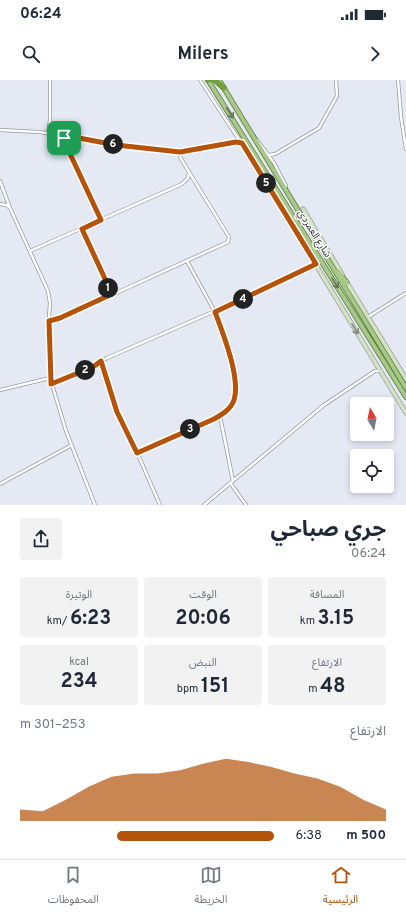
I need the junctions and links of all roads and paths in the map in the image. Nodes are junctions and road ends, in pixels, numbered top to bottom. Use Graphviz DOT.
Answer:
graph roads {
  1 [pos="50,80"];
  2 [pos="200,80"];
  3 [pos="208,80"];
  4 [pos="215,80"];
  5 [pos="219,80"];
  6 [pos="336,80"];
  7 [pos="398,80"];
  8 [pos="224,88"];
  9 [pos="0,130"];
  10 [pos="48,133"];
  11 [pos="252,134"];
  12 [pos="63,135"];
  13 [pos="238,137"];
  14 [pos="236,142"];
  15 [pos="242,143"];
  16 [pos="406,149"];
  17 [pos="180,152"];
  18 [pos="255,153"];
  19 [pos="269,155"];
  20 [pos="189,172"];
  21 [pos="0,181"];
  22 [pos="270,188"];
  23 [pos="7,198"];
  24 [pos="290,198"];
  25 [pos="0,204"];
  26 [pos="4,204"];
  27 [pos="303,209"];
  28 [pos="11,210"];
  29 [pos="101,220"];
  30 [pos="82,229"];
  31 [pos="30,251"];
  32 [pos="323,252"];
  33 [pos="187,261"];
  34 [pos="316,264"];
  35 [pos="347,283"];
  36 [pos="406,293"];
  37 [pos="112,294"];
  38 [pos="215,312"];
  39 [pos="368,317"];
  40 [pos="49,321"];
  41 [pos="101,361"];
  42 [pos="377,365"];
  43 [pos="375,371"];
  44 [pos="381,371"];
  45 [pos="50,378"];
  46 [pos="406,379"];
  47 [pos="51,384"];
  48 [pos="406,388"];
  49 [pos="0,390"];
  50 [pos="406,397"];
  51 [pos="406,413"];
  52 [pos="220,416"];
  53 [pos="72,446"];
  54 [pos="137,453"];
  55 [pos="232,482"];
  56 [pos="0,484"];
  57 [pos="95,505"];
  58 [pos="160,505"];
  59 [pos="204,505"];
  60 [pos="246,505"];
  1 -- 10 [label="street"];
  2 -- 13 [label="street"];
  3 -- 18 [label="main road, شارع العمردي, one-way"];
  4 -- 8 [label="highway"];
  5 -- 8 [label="main road, شارع العمردي"];
  6 -- 19 [label="street"];
  7 -- 16 [label="street"];
  8 -- 11 [label="main road, شارع العمردي"];
  9 -- 10 [label="street"];
  10 -- 12 [label="street"];
  11 -- 19 [label="street"];
  11 -- 24 [label="main road, شارع العمردي"];
  12 -- 17 [label="street"];
  12 -- 29 [label="street"];
  13 -- 14 [label="street"];
  13 -- 15 [label="street"];
  14 -- 15 [label="street"];
  14 -- 17 [label="street"];
  15 -- 22 [label="street"];
  17 -- 20 [label="street"];
  18 -- 22 [label="main road"];
  18 -- 50 [label="main road, شارع العمردي, one-way"];
  19 -- 24 [label="street"];
  20 -- 29 [label="street"];
  20 -- 33 [label="street"];
  21 -- 23 [label="street"];
  22 -- 34 [label="street"];
  23 -- 26 [label="street"];
  23 -- 28 [label="street"];
  24 -- 32 [label="main road, شارع العمردي"];
  25 -- 26 [label="street"];
  26 -- 28 [label="street"];
  27 -- 35 [label="street"];
  28 -- 31 [label="street"];
  29 -- 30 [label="street"];
  30 -- 31 [label="street"];
  30 -- 37 [label="street"];
  31 -- 40 [label="street"];
  32 -- 35 [label="main road"];
  32 -- 48 [label="main road, شارع العمردي"];
  33 -- 37 [label="street"];
  33 -- 38 [label="street"];
  34 -- 38 [label="street"];
  34 -- 42 [label="street, one-way"];
  35 -- 39 [label="street"];
  36 -- 39 [label="street"];
  37 -- 40 [label="street"];
  38 -- 41 [label="street"];
  38 -- 52 [label="street"];
  39 -- 46 [label="street"];
  40 -- 45 [label="street"];
  41 -- 47 [label="street"];
  41 -- 54 [label="street"];
  42 -- 43 [label="street"];
  42 -- 44 [label="street"];
  43 -- 44 [label="street"];
  43 -- 55 [label="street"];
  44 -- 51 [label="street"];
  45 -- 47 [label="street"];
  45 -- 49 [label="street"];
  47 -- 53 [label="street"];
  52 -- 54 [label="street"];
  52 -- 55 [label="street"];
  53 -- 56 [label="street"];
  53 -- 57 [label="street"];
  54 -- 58 [label="street"];
  55 -- 59 [label="street"];
  55 -- 60 [label="street"];
}
